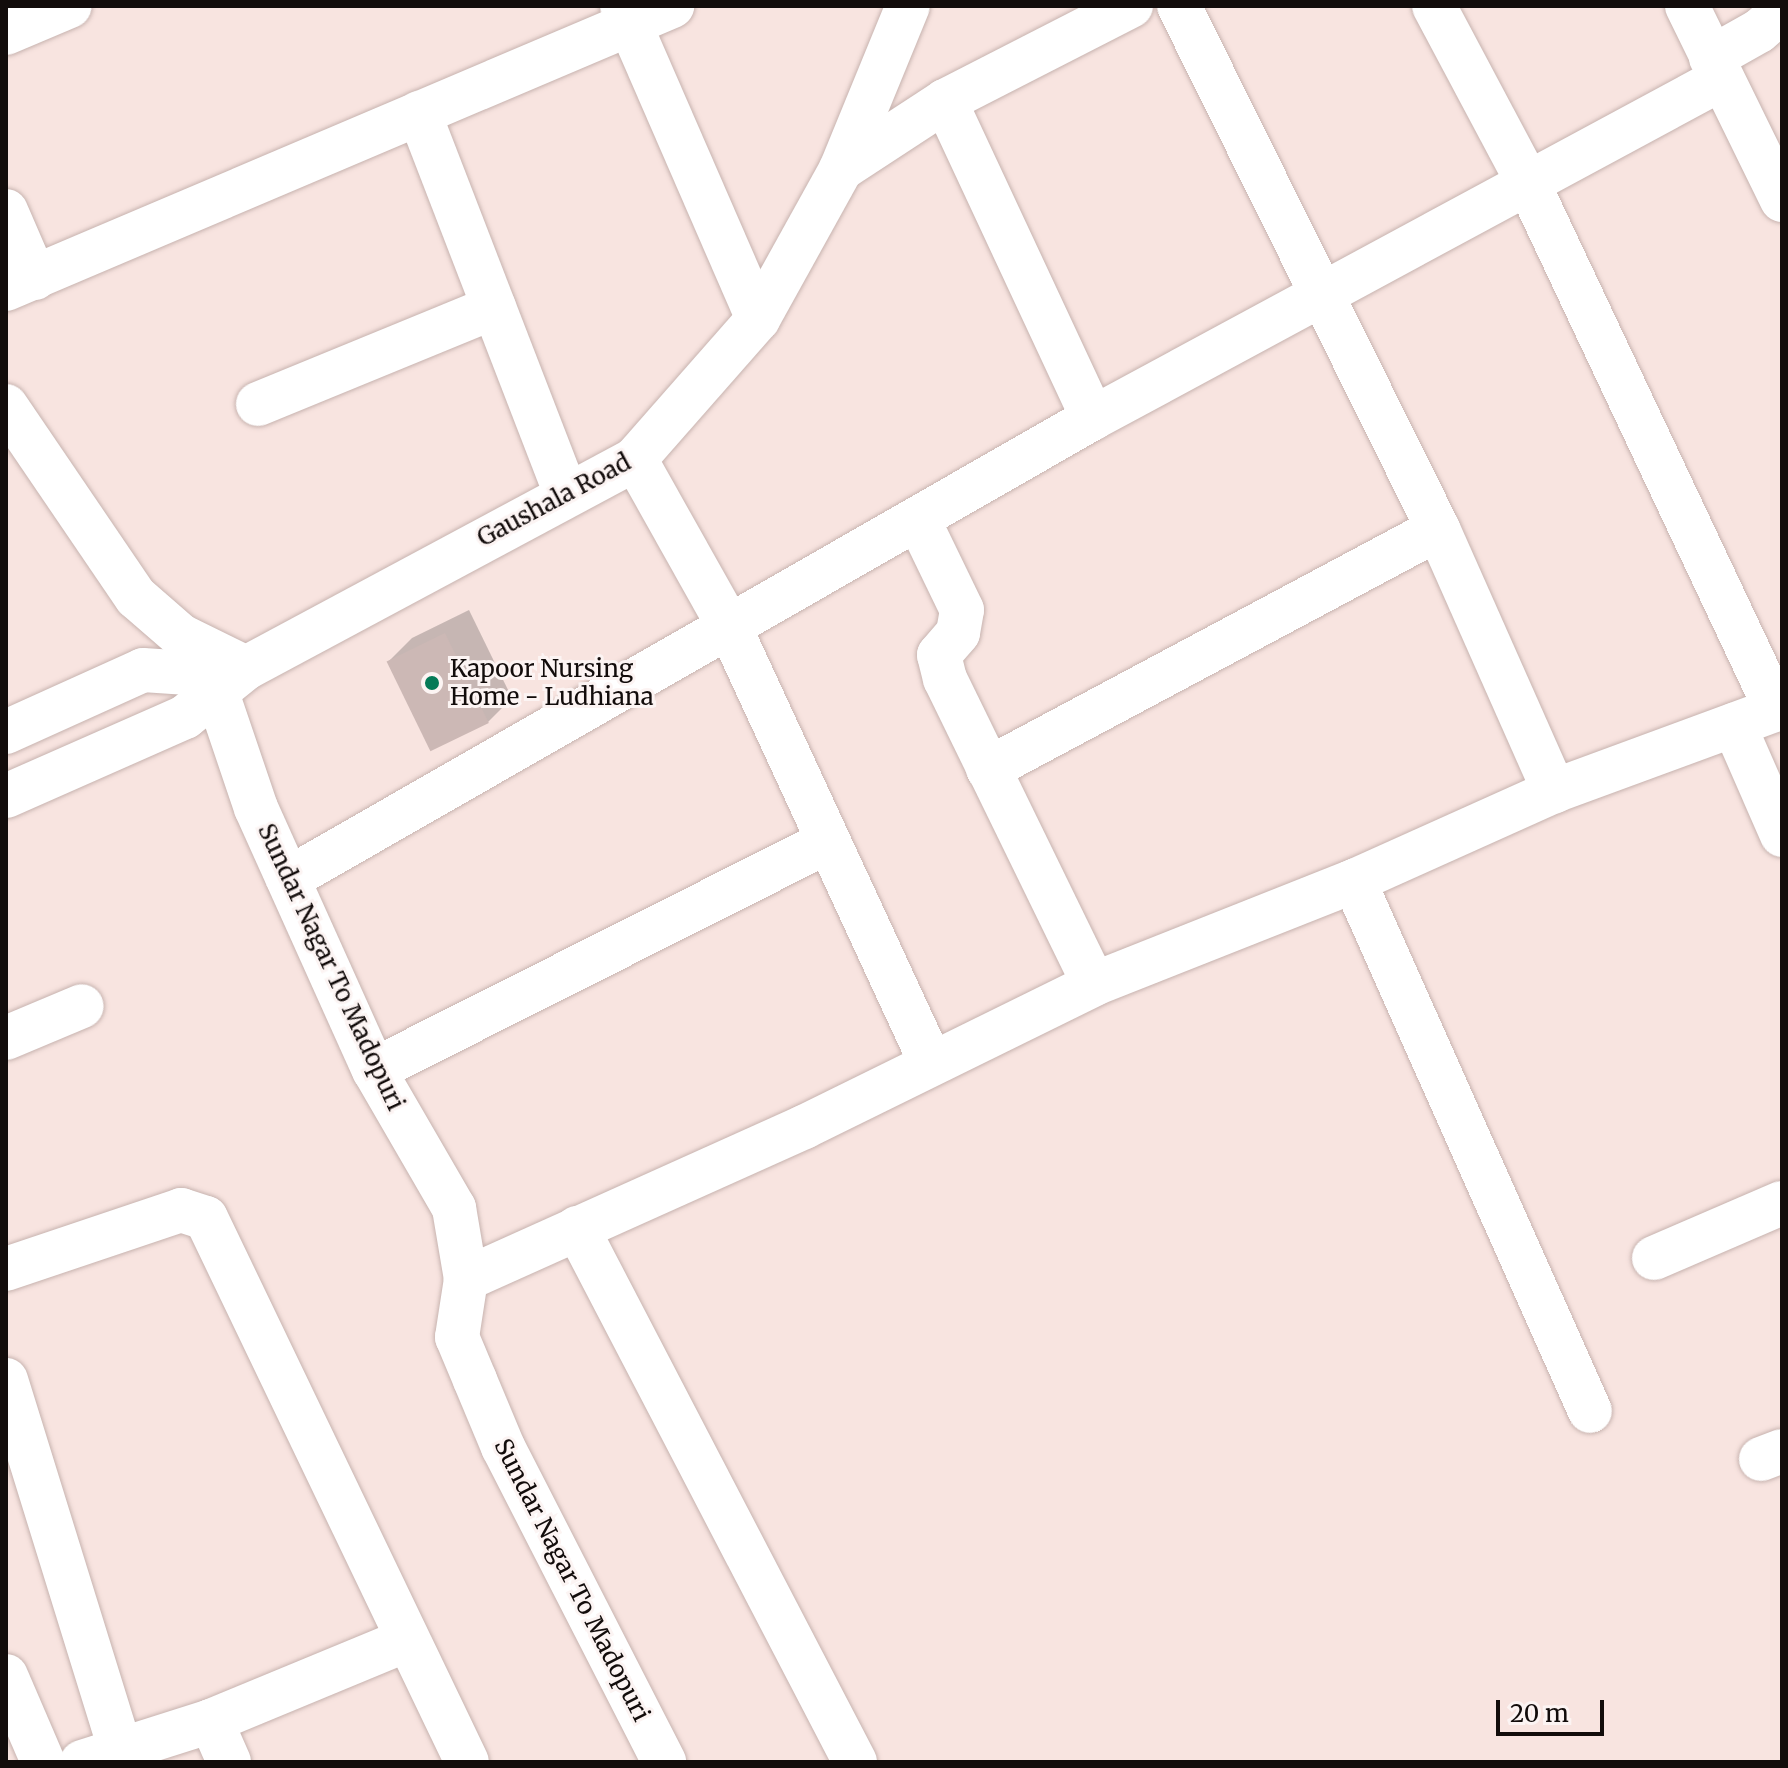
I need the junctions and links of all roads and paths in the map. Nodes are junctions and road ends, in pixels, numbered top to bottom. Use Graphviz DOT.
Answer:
graph roads {
  1 [pos="70,6"];
  2 [pos="672,6"];
  3 [pos="908,6"];
  4 [pos="1131,6"];
  5 [pos="1179,6"];
  6 [pos="1434,6"];
  7 [pos="1687,6"];
  8 [pos="1782,11"];
  9 [pos="625,14"];
  10 [pos="6,33"];
  11 [pos="1716,68"];
  12 [pos="945,101"];
  13 [pos="419,113"];
  14 [pos="841,169"];
  15 [pos="1528,183"];
  16 [pos="1782,200"];
  17 [pos="6,211"];
  18 [pos="20,283"];
  19 [pos="1319,295"];
  20 [pos="494,307"];
  21 [pos="758,319"];
  22 [pos="258,404"];
  23 [pos="6,406"];
  24 [pos="1093,418"];
  25 [pos="635,459"];
  26 [pos="566,493"];
  27 [pos="918,519"];
  28 [pos="1438,529"];
  29 [pos="730,628"];
  30 [pos="220,688"];
  31 [pos="1779,708"];
  32 [pos="1734,725"];
  33 [pos="7,728"];
  34 [pos="988,769"];
  35 [pos="1554,791"];
  36 [pos="6,796"];
  37 [pos="1782,835"];
  38 [pos="827,842"];
  39 [pos="288,879"];
  40 [pos="1354,881"];
  41 [pos="1094,984"];
  42 [pos="82,1006"];
  43 [pos="6,1038"];
  44 [pos="931,1063"];
  45 [pos="374,1070"];
  46 [pos="1782,1203"];
  47 [pos="577,1228"];
  48 [pos="1654,1258"];
  49 [pos="6,1269"];
  50 [pos="466,1279"];
  51 [pos="6,1380"];
  52 [pos="1590,1411"];
  53 [pos="407,1640"];
  54 [pos="6,1676"];
  55 [pos="211,1721"];
  56 [pos="101,1755"];
  57 [pos="43,1762"];
  58 [pos="229,1762"];
  59 [pos="467,1762"];
  60 [pos="664,1762"];
  61 [pos="855,1762"];
  1 -- 10 [label="street"];
  2 -- 9 [label="street"];
  3 -- 14 [label="street, Gaushala Road"];
  4 -- 12 [label="street"];
  5 -- 19 [label="street"];
  6 -- 15 [label="street"];
  7 -- 11 [label="street"];
  8 -- 11 [label="street"];
  9 -- 13 [label="street"];
  9 -- 21 [label="street"];
  11 -- 15 [label="street"];
  11 -- 16 [label="street"];
  12 -- 14 [label="street"];
  12 -- 24 [label="street"];
  13 -- 18 [label="street"];
  13 -- 20 [label="street"];
  14 -- 21 [label="street, Gaushala Road"];
  15 -- 19 [label="street"];
  15 -- 31 [label="street"];
  17 -- 18 [label="street"];
  19 -- 24 [label="street"];
  19 -- 28 [label="street"];
  20 -- 22 [label="street"];
  20 -- 26 [label="street"];
  21 -- 25 [label="street, Gaushala Road"];
  23 -- 30 [label="street"];
  24 -- 27 [label="street"];
  25 -- 26 [label="street, Gaushala Road"];
  25 -- 29 [label="street"];
  26 -- 30 [label="street, Gaushala Road"];
  27 -- 29 [label="street"];
  27 -- 34 [label="street"];
  28 -- 34 [label="street"];
  28 -- 35 [label="street"];
  29 -- 38 [label="street"];
  29 -- 39 [label="street"];
  30 -- 33 [label="street"];
  30 -- 36 [label="street, Gaushala Road"];
  30 -- 39 [label="street, Sundar Nagar To Madopuri"];
  31 -- 32 [label="street"];
  32 -- 35 [label="street"];
  32 -- 37 [label="street"];
  34 -- 41 [label="street"];
  35 -- 40 [label="street"];
  38 -- 44 [label="street"];
  38 -- 45 [label="street"];
  39 -- 45 [label="street, Sundar Nagar To Madopuri"];
  40 -- 41 [label="street"];
  40 -- 52 [label="street"];
  41 -- 44 [label="street"];
  42 -- 43 [label="street"];
  44 -- 47 [label="street"];
  45 -- 50 [label="street, Sundar Nagar To Madopuri"];
  46 -- 48 [label="street"];
  47 -- 50 [label="street"];
  47 -- 61 [label="street"];
  49 -- 53 [label="street"];
  50 -- 60 [label="street, Sundar Nagar To Madopuri"];
  51 -- 56 [label="street"];
  53 -- 55 [label="street"];
  53 -- 59 [label="street"];
  54 -- 57 [label="street"];
  55 -- 56 [label="street"];
  55 -- 58 [label="street"];
}
